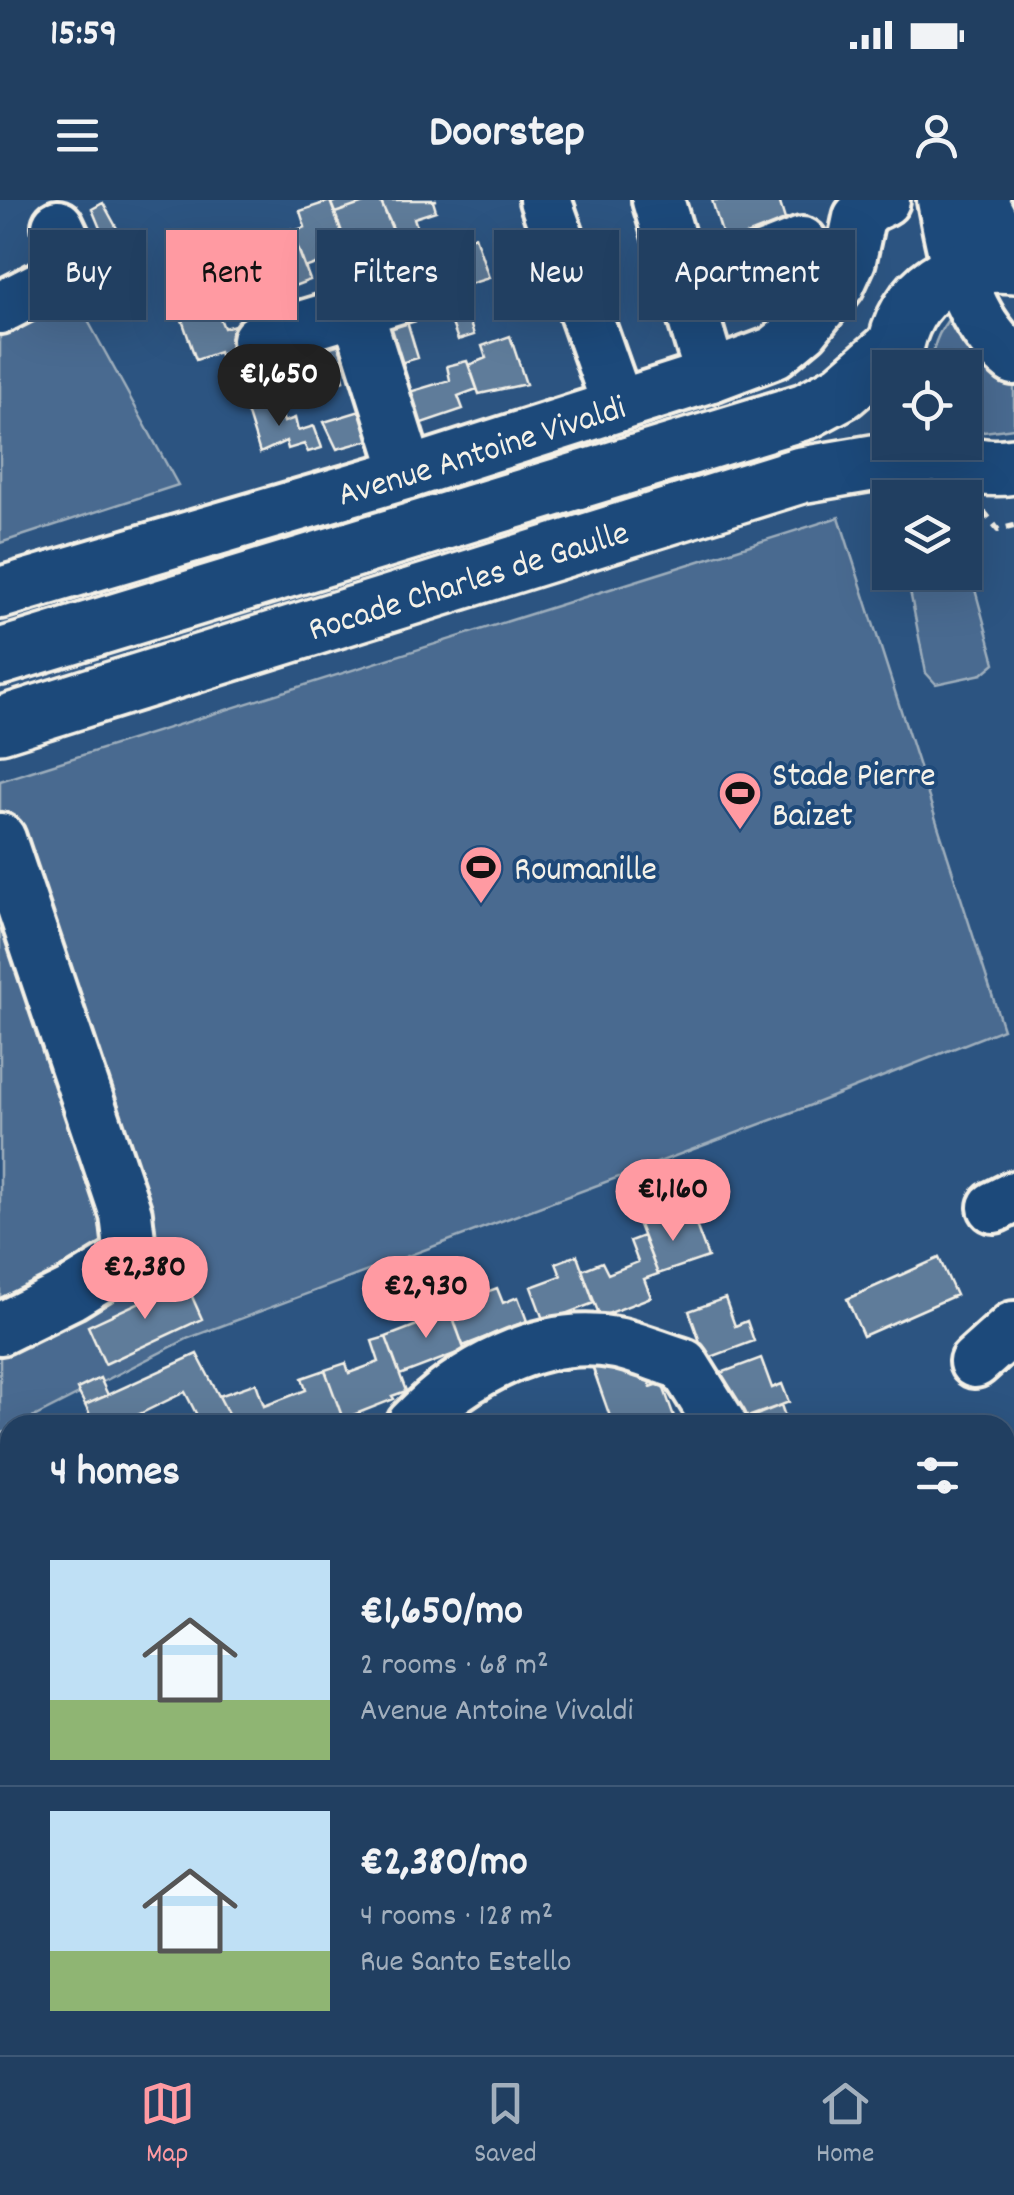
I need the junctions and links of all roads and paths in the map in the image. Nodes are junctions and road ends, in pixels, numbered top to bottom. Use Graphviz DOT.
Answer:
graph roads {
  1 [pos="545,200"];
  2 [pos="658,200"];
  3 [pos="884,200"];
  4 [pos="920,200"];
  5 [pos="976,203"];
  6 [pos="58,226"];
  7 [pos="667,230"];
  8 [pos="1014,265"];
  9 [pos="943,279"];
  10 [pos="0,308"];
  11 [pos="324,320"];
  12 [pos="360,320"];
  13 [pos="694,320"];
  14 [pos="258,340"];
  15 [pos="895,350"];
  16 [pos="1014,359"];
  17 [pos="872,371"];
  18 [pos="711,376"];
  19 [pos="618,406"];
  20 [pos="874,460"];
  21 [pos="957,460"];
  22 [pos="408,473"];
  23 [pos="1001,483"];
  24 [pos="1014,526"];
  25 [pos="0,593"];
  26 [pos="0,657"];
  27 [pos="0,725"];
  28 [pos="0,839"];
  29 [pos="1014,1327"];
  30 [pos="0,1328"];
  31 [pos="976,1362"];
  32 [pos="421,1415"];
  33 [pos="715,1415"];
  1 -- 19 [label="street"];
  2 -- 7 [label="street"];
  3 -- 18 [label="street, Avenue Antoine Vivaldi"];
  4 -- 9 [label="street"];
  5 -- 8 [label="street"];
  5 -- 9 [label="street"];
  6 -- 10 [label="street"];
  8 -- 9 [label="main road"];
  9 -- 15 [label="main road"];
  9 -- 16 [label="street"];
  11 -- 14 [label="street"];
  12 -- 22 [label="street"];
  13 -- 18 [label="street"];
  17 -- 26 [label="main road, Rocade Charles de Gaulle"];
  18 -- 19 [label="street, Avenue Antoine Vivaldi"];
  19 -- 22 [label="street, Avenue Antoine Vivaldi"];
  20 -- 27 [label="main road, Rocade Charles de Gaulle"];
  21 -- 23 [label="main road"];
  22 -- 25 [label="street, Avenue Antoine Vivaldi"];
  23 -- 24 [label="path"];
  28 -- 30 [label="street"];
  29 -- 31 [label="street"];
  32 -- 33 [label="street"];
}
